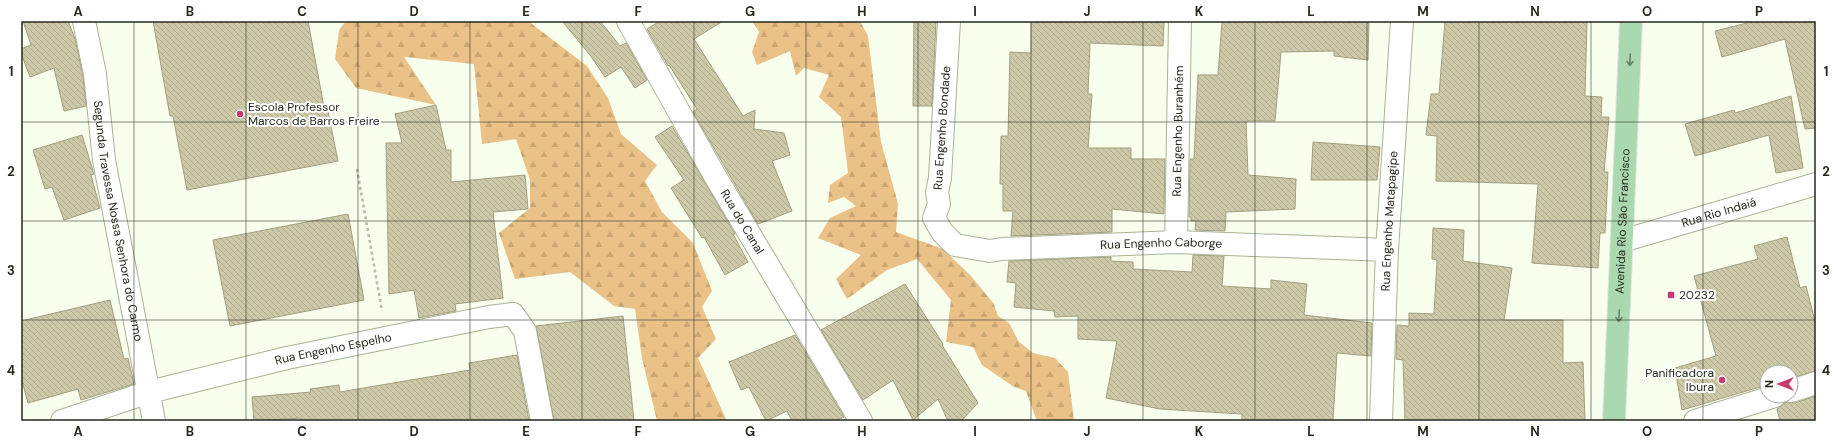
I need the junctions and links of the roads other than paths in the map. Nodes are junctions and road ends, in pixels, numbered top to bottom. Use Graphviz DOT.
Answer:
graph roads {
  1 [pos="84,21"];
  2 [pos="628,21"];
  3 [pos="949,21"];
  4 [pos="1180,21"];
  5 [pos="1402,21"];
  6 [pos="1631,21"];
  7 [pos="1816,184"];
  8 [pos="942,232"];
  9 [pos="1622,241"];
  10 [pos="1176,242"];
  11 [pos="1387,250"];
  12 [pos="1816,383"];
  13 [pos="1799,388"];
  14 [pos="149,392"];
  15 [pos="1759,401"];
  16 [pos="62,421"];
  17 [pos="154,421"];
  18 [pos="542,421"];
  19 [pos="861,421"];
  20 [pos="1381,421"];
  21 [pos="1614,421"];
  22 [pos="1695,421"];
  1 -- 14 [label="street, Segunda Travessa Nossa Senhora do Carmo"];
  2 -- 19 [label="street, Rua do Canal"];
  3 -- 8 [label="street, Rua Engenho Bondade"];
  4 -- 10 [label="street, Rua Engenho Buranhém"];
  5 -- 11 [label="street, Rua Engenho Matapagipe"];
  6 -- 9 [label="main road, Avenida Rio São Francisco, one-way"];
  7 -- 9 [label="street, Rua Rio Indaiá"];
  8 -- 10 [label="street, Rua Engenho Caborge"];
  9 -- 21 [label="main road, Avenida Rio São Francisco, one-way"];
  10 -- 11 [label="street, Rua Engenho Caborge"];
  11 -- 20 [label="street, Rua Engenho Matapagipe"];
  12 -- 13 [label="street"];
  14 -- 16 [label="street, Rua Engenho Espelho"];
  14 -- 17 [label="street, Segunda Travessa Nossa Senhora do Carmo"];
  14 -- 18 [label="street, Rua Engenho Espelho"];
  15 -- 22 [label="street"];
}
